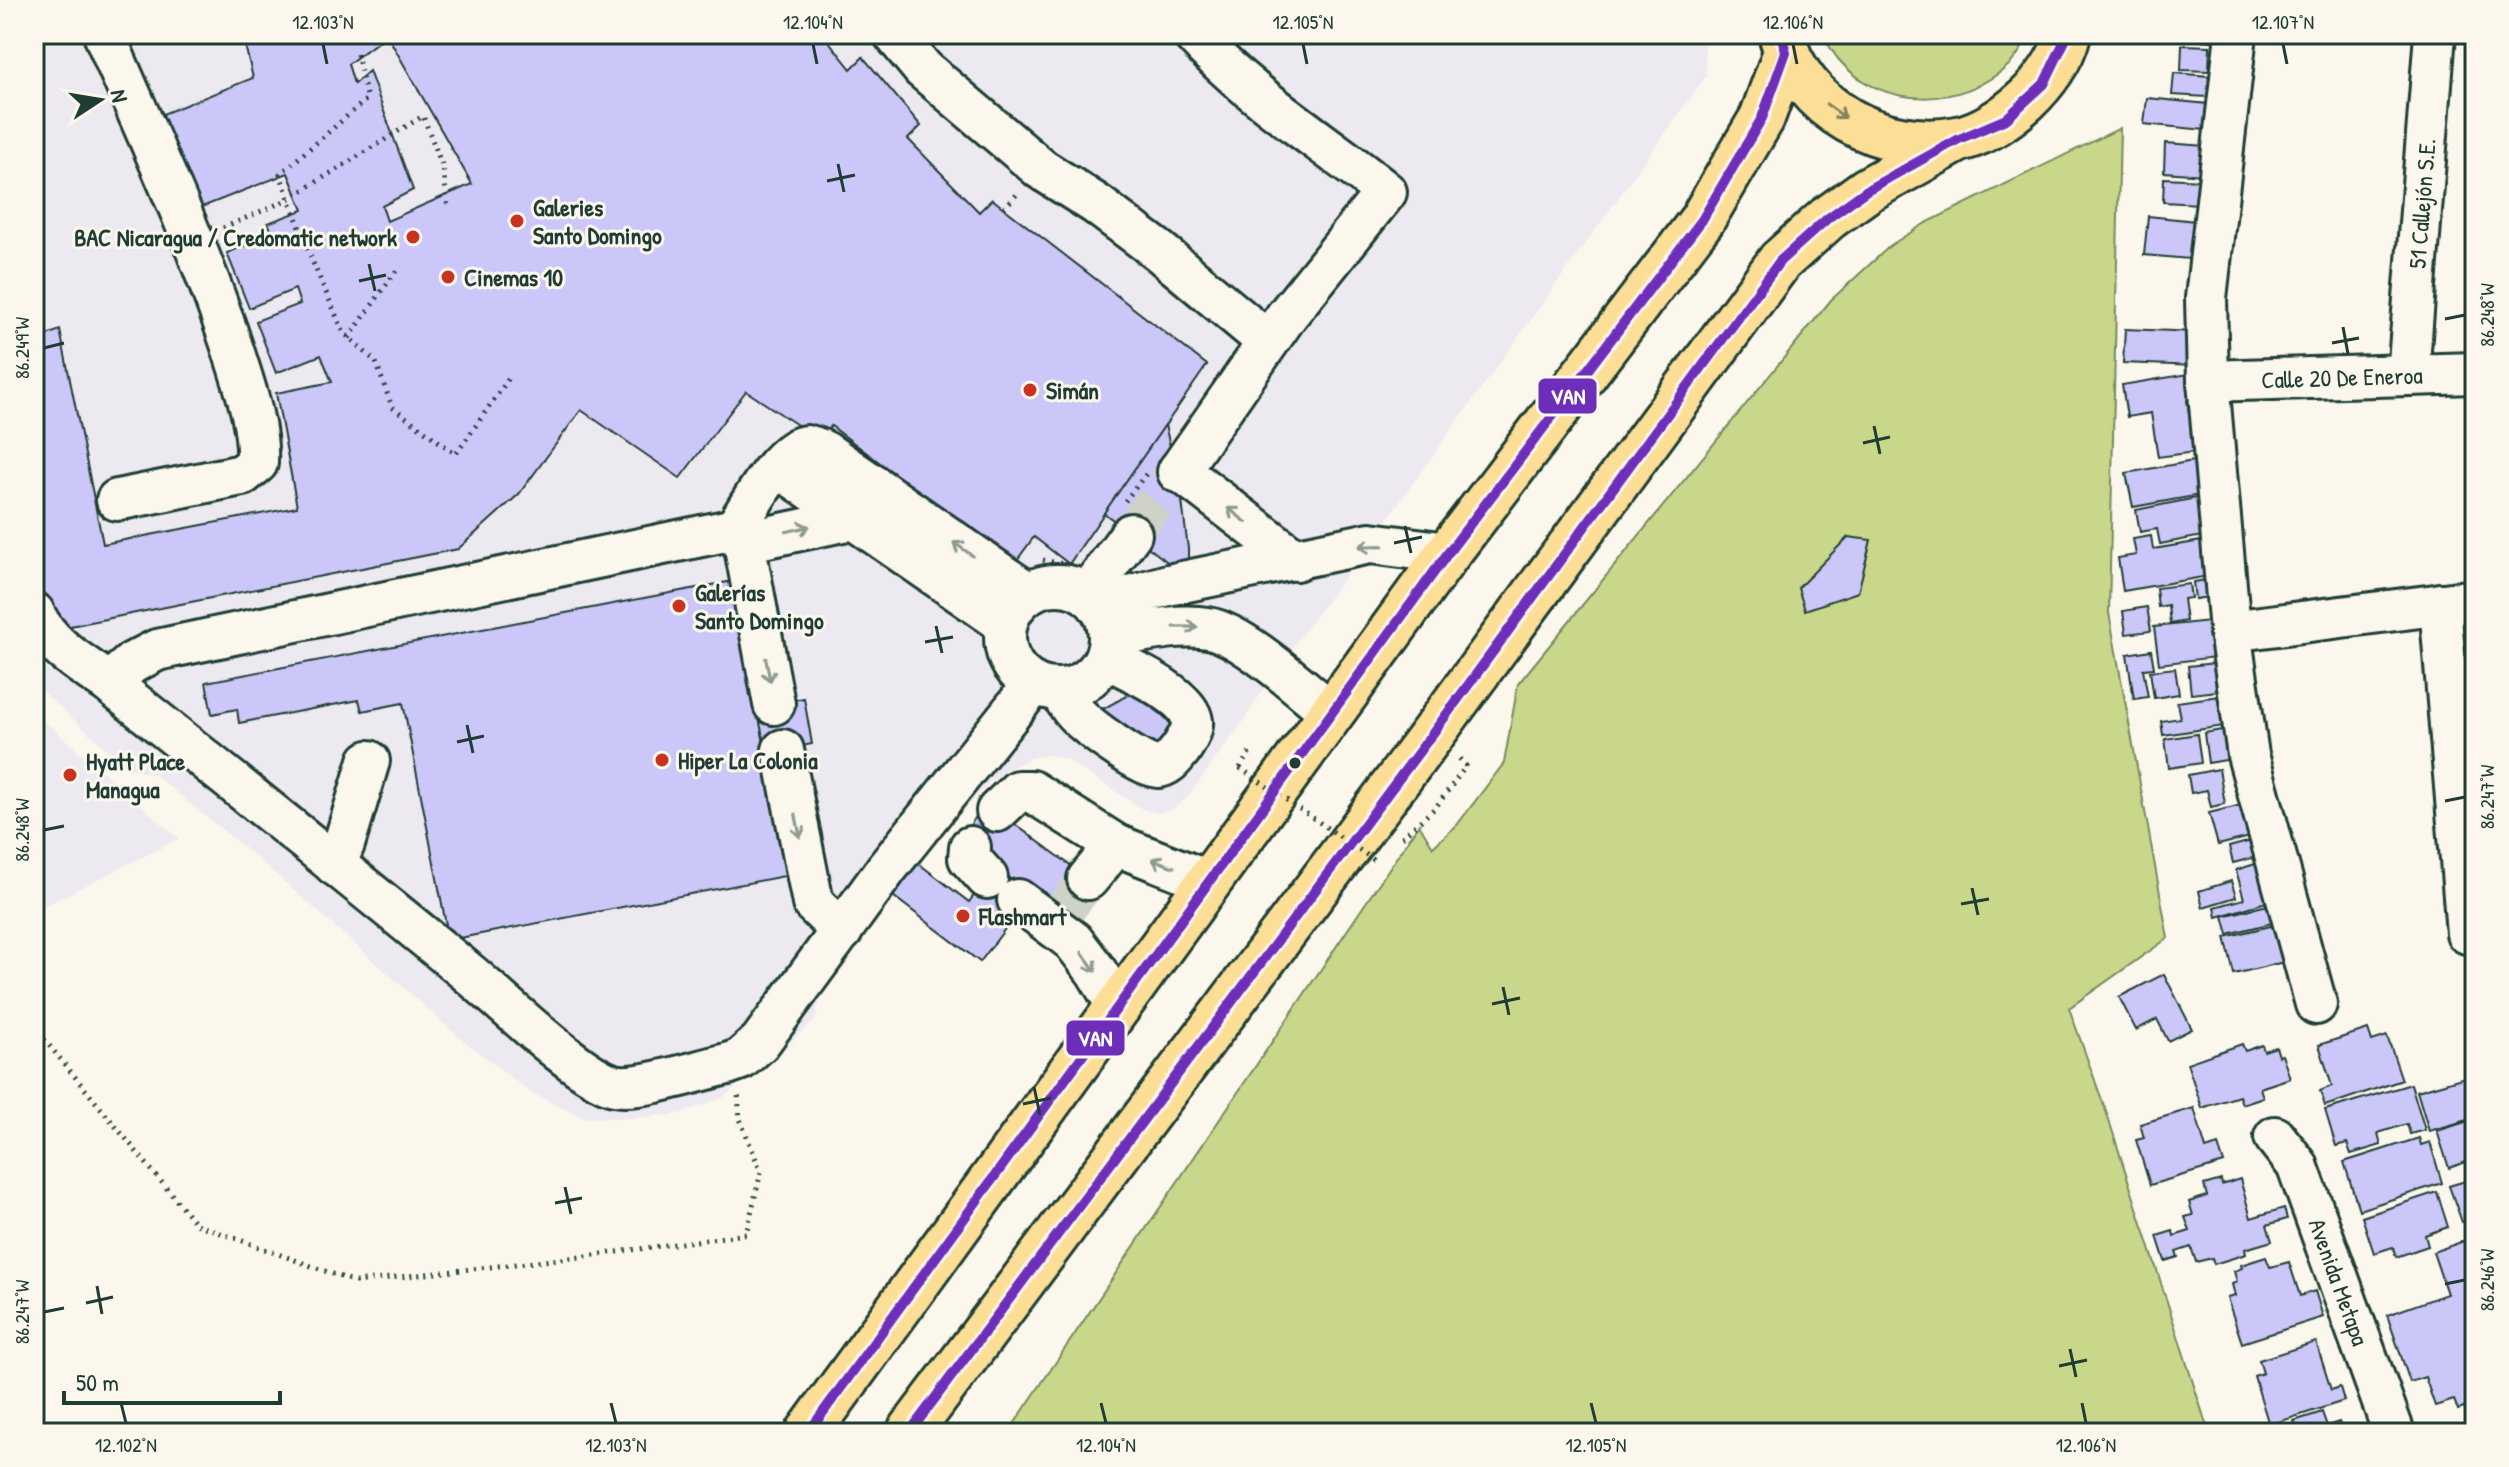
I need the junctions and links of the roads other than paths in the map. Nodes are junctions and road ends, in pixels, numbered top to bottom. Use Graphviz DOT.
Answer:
graph roads {
  1 [pos="104,34"];
  2 [pos="894,34"];
  3 [pos="1193,34"];
  4 [pos="2068,34"];
  5 [pos="2236,34"];
  6 [pos="2435,34"];
  7 [pos="1784,43"];
  8 [pos="1959,139"];
  9 [pos="1268,342"];
  10 [pos="2475,373"];
  11 [pos="2408,375"];
  12 [pos="2208,381"];
  13 [pos="777,466"];
  14 [pos="117,500"];
  15 [pos="852,519"];
  16 [pos="1127,519"];
  17 [pos="740,536"];
  18 [pos="1448,553"];
  19 [pos="1296,560"];
  20 [pos="1025,592"];
  21 [pos="2457,602"];
  22 [pos="1095,612"];
  23 [pos="34,613"];
  24 [pos="2230,631"];
  25 [pos="109,683"];
  26 [pos="1046,686"];
  27 [pos="774,704"];
  28 [pos="1332,713"];
  29 [pos="783,750"];
  30 [pos="369,761"];
  31 [pos="997,811"];
  32 [pos="1116,845"];
  33 [pos="335,865"];
  34 [pos="992,875"];
  35 [pos="1088,879"];
  36 [pos="1210,882"];
  37 [pos="842,931"];
  38 [pos="2467,933"];
  39 [pos="2316,1004"];
  40 [pos="1118,1007"];
  41 [pos="2275,1137"];
  42 [pos="808,1433"];
  43 [pos="909,1433"];
  44 [pos="2394,1433"];
  1 -- 14 [label="street"];
  2 -- 9 [label="street"];
  3 -- 9 [label="street"];
  4 -- 8 [label="highway"];
  5 -- 12 [label="street"];
  6 -- 11 [label="street, 51 Callejón S.E."];
  7 -- 8 [label="highway, one-way"];
  7 -- 18 [label="highway"];
  8 -- 43 [label="highway"];
  19 -- 9 [label="street, one-way"];
  10 -- 11 [label="street, Calle 20 De Eneroa"];
  11 -- 12 [label="street, Calle 20 De Eneroa"];
  12 -- 24 [label="street"];
  13 -- 15 [label="street"];
  13 -- 17 [label="street"];
  20 -- 13 [label="street, one-way"];
  17 -- 15 [label="street, one-way"];
  15 -- 20 [label="street"];
  16 -- 22 [label="street"];
  17 -- 25 [label="street"];
  17 -- 27 [label="street, one-way"];
  18 -- 19 [label="street, one-way"];
  18 -- 28 [label="highway"];
  19 -- 22 [label="street"];
  20 -- 22 [label="street"];
  20 -- 26 [label="street"];
  21 -- 24 [label="street"];
  21 -- 38 [label="street"];
  22 -- 26 [label="street"];
  22 -- 26 [label="street"];
  22 -- 28 [label="street, one-way"];
  23 -- 25 [label="street"];
  24 -- 39 [label="street"];
  25 -- 33 [label="street"];
  26 -- 37 [label="street"];
  28 -- 36 [label="highway"];
  29 -- 37 [label="street, one-way"];
  30 -- 33 [label="street"];
  31 -- 32 [label="street"];
  32 -- 35 [label="street"];
  36 -- 32 [label="street, one-way"];
  33 -- 37 [label="street"];
  34 -- 40 [label="street, one-way"];
  36 -- 40 [label="highway"];
  40 -- 42 [label="highway"];
  41 -- 44 [label="street, Avenida Metapa"];
}
